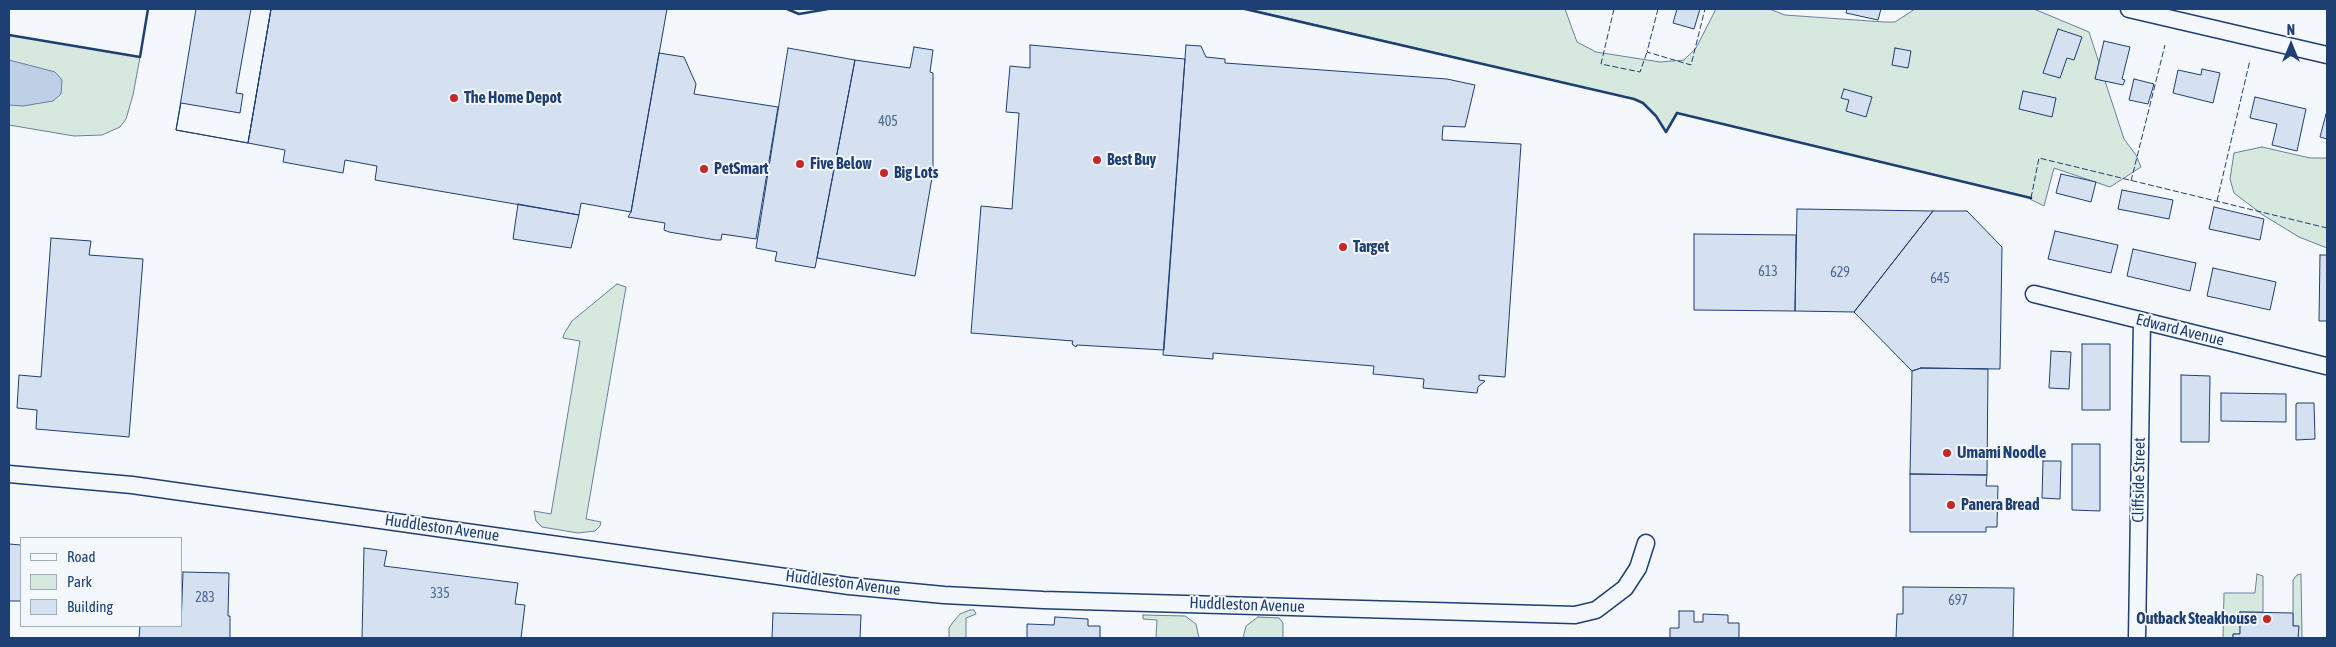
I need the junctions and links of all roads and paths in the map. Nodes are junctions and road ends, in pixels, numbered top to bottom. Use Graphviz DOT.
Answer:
graph roads {
  1 [pos="2129,9"];
  2 [pos="2327,55"];
  3 [pos="2034,294"];
  4 [pos="2142,321"];
  5 [pos="2326,366"];
  6 [pos="9,474"];
  7 [pos="1646,543"];
  8 [pos="2137,638"];
  1 -- 2 [label="street"];
  3 -- 4 [label="street, Edward Avenue"];
  4 -- 5 [label="street, Edward Avenue"];
  4 -- 8 [label="street, Cliffside Street"];
  6 -- 7 [label="street, Huddleston Avenue"];
}
